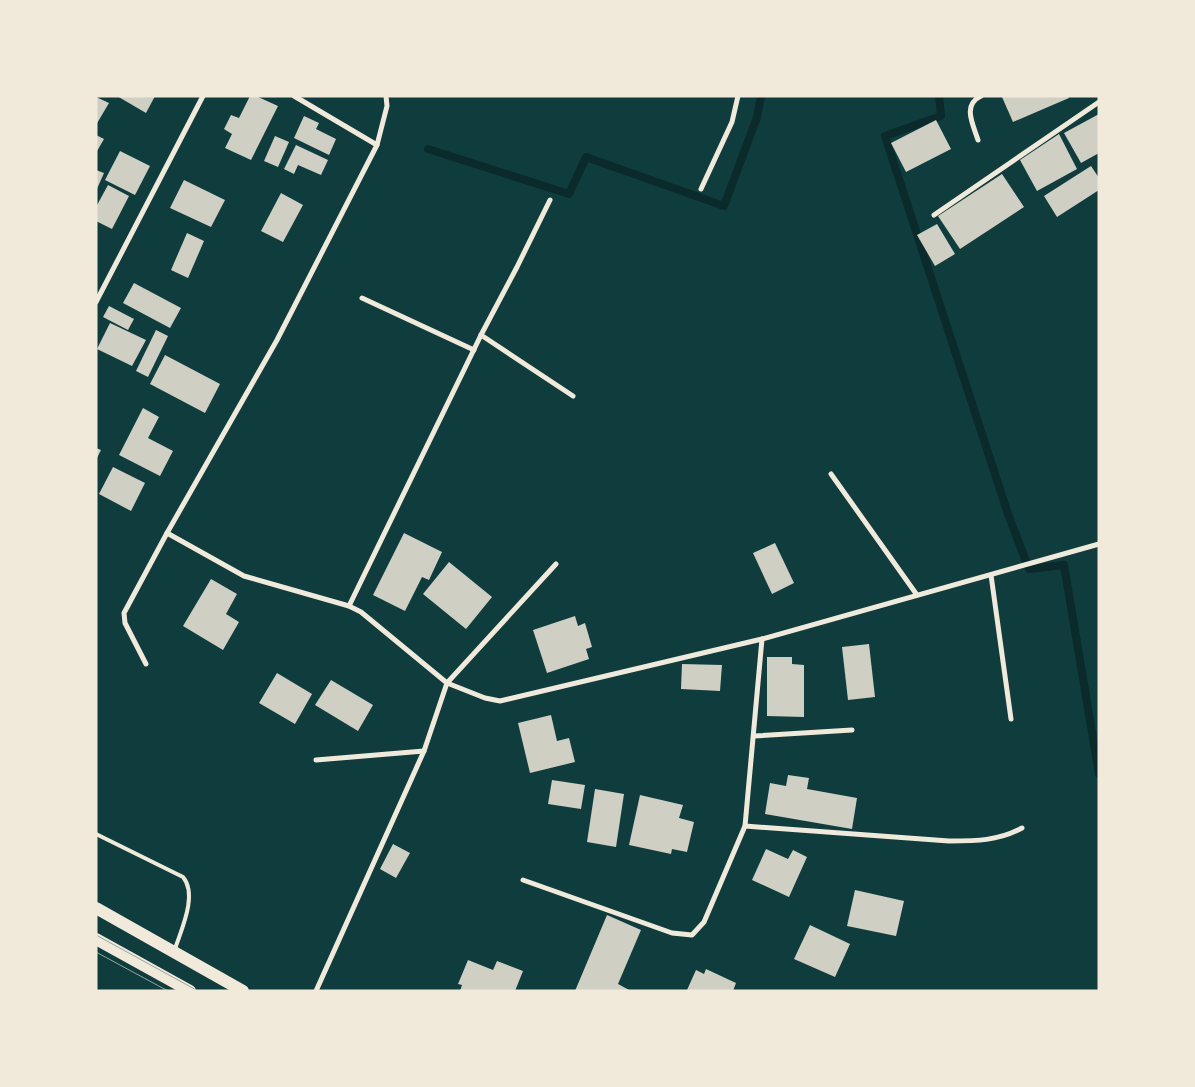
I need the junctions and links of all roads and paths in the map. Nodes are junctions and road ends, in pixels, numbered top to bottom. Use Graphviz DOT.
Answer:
graph roads {
  1 [pos="203,96"];
  2 [pos="294,96"];
  3 [pos="386,96"];
  4 [pos="738,96"];
  5 [pos="982,96"];
  6 [pos="1099,102"];
  7 [pos="978,140"];
  8 [pos="377,145"];
  9 [pos="701,189"];
  10 [pos="550,200"];
  11 [pos="934,215"];
  12 [pos="362,298"];
  13 [pos="96,302"];
  14 [pos="481,335"];
  15 [pos="474,350"];
  16 [pos="573,396"];
  17 [pos="831,474"];
  18 [pos="167,533"];
  19 [pos="1099,544"];
  20 [pos="556,564"];
  21 [pos="991,575"];
  22 [pos="917,595"];
  23 [pos="349,606"];
  24 [pos="762,639"];
  25 [pos="146,664"];
  26 [pos="448,684"];
  27 [pos="1011,719"];
  28 [pos="852,730"];
  29 [pos="754,736"];
  30 [pos="424,751"];
  31 [pos="316,760"];
  32 [pos="746,826"];
  33 [pos="1022,828"];
  34 [pos="96,834"];
  35 [pos="523,880"];
  36 [pos="96,908"];
  37 [pos="96,940"];
  38 [pos="174,952"];
  39 [pos="190,991"];
  40 [pos="243,991"];
  41 [pos="316,991"];
  1 -- 13 [label="street"];
  2 -- 8 [label="street"];
  3 -- 8 [label="street"];
  4 -- 9 [label="street"];
  5 -- 7 [label="street"];
  6 -- 11 [label="street"];
  8 -- 18 [label="street"];
  10 -- 14 [label="street"];
  12 -- 15 [label="street"];
  14 -- 15 [label="street"];
  14 -- 16 [label="street"];
  15 -- 23 [label="street"];
  17 -- 22 [label="street"];
  18 -- 23 [label="street"];
  18 -- 25 [label="street"];
  19 -- 21 [label="street"];
  20 -- 26 [label="street"];
  21 -- 22 [label="street"];
  21 -- 27 [label="street"];
  22 -- 24 [label="street"];
  23 -- 26 [label="street"];
  24 -- 26 [label="street"];
  24 -- 29 [label="street"];
  26 -- 30 [label="street"];
  28 -- 29 [label="street"];
  29 -- 32 [label="street"];
  30 -- 31 [label="street"];
  30 -- 41 [label="street"];
  32 -- 33 [label="street"];
  32 -- 35 [label="street"];
  34 -- 38 [label="lane"];
  36 -- 38 [label="main road"];
  37 -- 39 [label="main road"];
  38 -- 40 [label="main road"];
}
